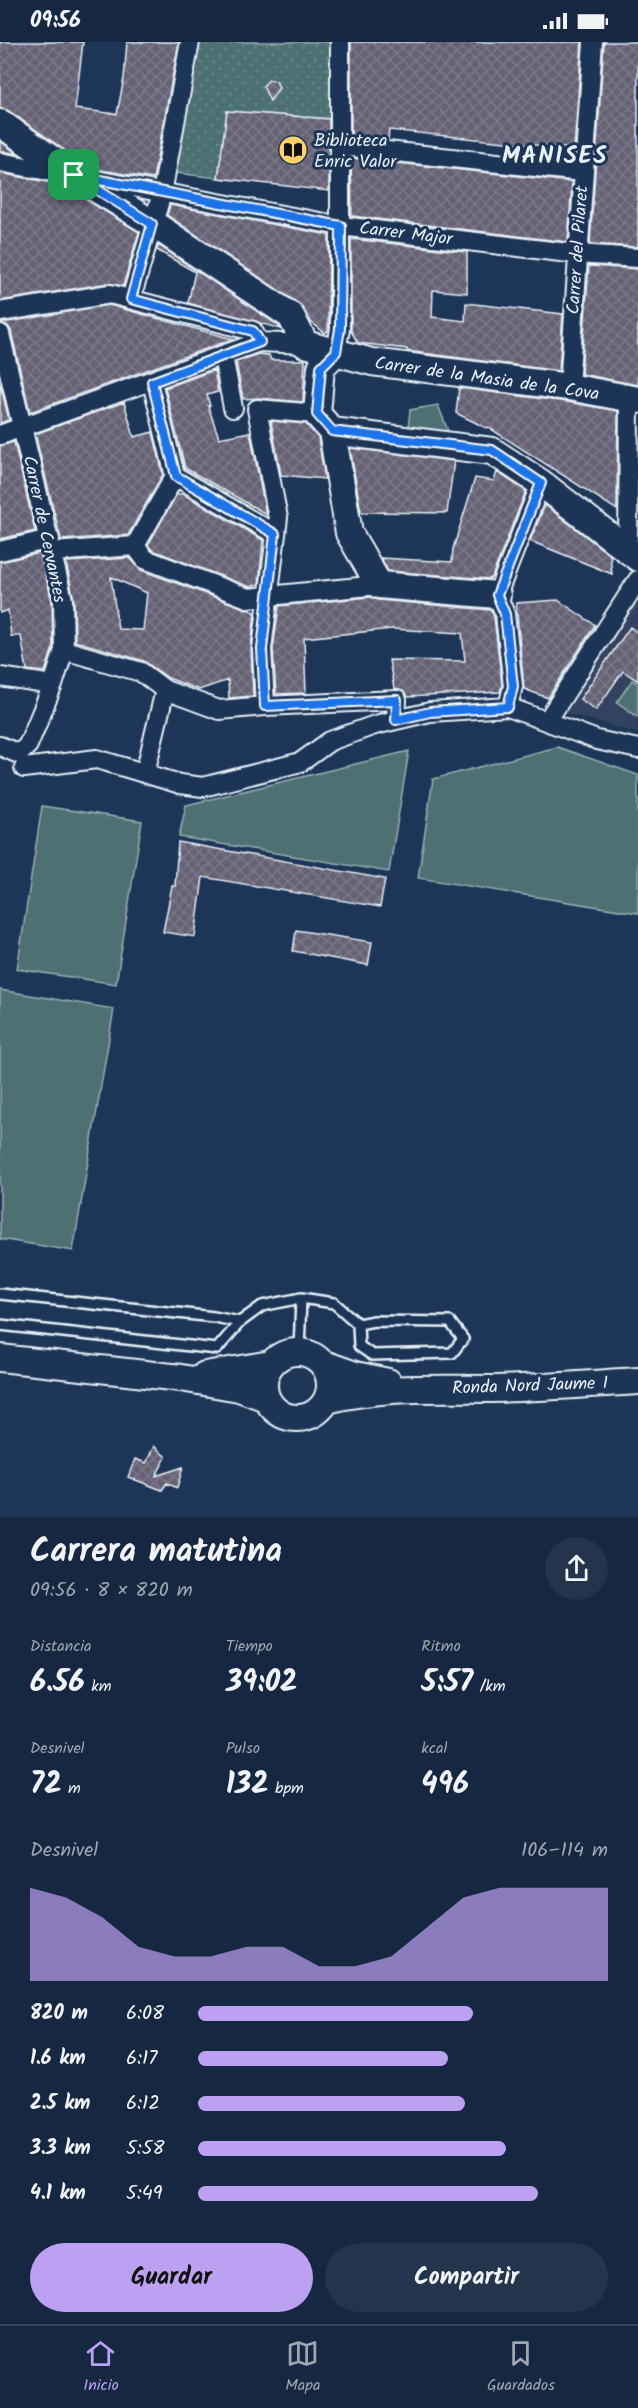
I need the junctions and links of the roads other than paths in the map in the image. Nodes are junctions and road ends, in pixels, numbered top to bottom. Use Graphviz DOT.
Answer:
graph roads {
  1 [pos="190,42"];
  2 [pos="340,42"];
  3 [pos="593,42"];
  4 [pos="0,123"];
  5 [pos="341,146"];
  6 [pos="0,162"];
  7 [pos="582,172"];
  8 [pos="74,175"];
  9 [pos="162,193"];
  10 [pos="152,224"];
  11 [pos="341,226"];
  12 [pos="577,254"];
  13 [pos="638,258"];
  14 [pos="131,299"];
  15 [pos="0,312"];
  16 [pos="0,334"];
  17 [pos="260,342"];
  18 [pos="305,344"];
  19 [pos="336,352"];
  20 [pos="223,356"];
  21 [pos="152,382"];
  22 [pos="569,387"];
  23 [pos="633,400"];
  24 [pos="233,408"];
  25 [pos="324,423"];
  26 [pos="23,427"];
  27 [pos="0,435"];
  28 [pos="176,476"];
  29 [pos="541,483"];
  30 [pos="275,534"];
  31 [pos="51,545"];
  32 [pos="135,546"];
  33 [pos="0,551"];
  34 [pos="633,554"];
  35 [pos="638,580"];
  36 [pos="379,585"];
  37 [pos="497,595"];
  38 [pos="267,597"];
  39 [pos="64,650"];
  40 [pos="0,677"];
  41 [pos="53,685"];
  42 [pos="165,690"];
  43 [pos="265,706"];
  44 [pos="508,707"];
  45 [pos="396,720"];
  46 [pos="547,721"];
  47 [pos="0,746"];
  48 [pos="638,749"];
  49 [pos="22,761"];
  50 [pos="145,773"];
  51 [pos="0,1294"];
  52 [pos="301,1298"];
  53 [pos="240,1322"];
  54 [pos="358,1324"];
  55 [pos="0,1325"];
  56 [pos="299,1351"];
  57 [pos="0,1358"];
  58 [pos="271,1364"];
  59 [pos="324,1364"];
  60 [pos="181,1378"];
  61 [pos="638,1381"];
  62 [pos="421,1388"];
  63 [pos="266,1398"];
  64 [pos="327,1400"];
  1 -- 9 [label="street"];
  2 -- 5 [label="street"];
  3 -- 7 [label="street, Carrer del Pilaret"];
  4 -- 8 [label="street"];
  5 -- 7 [label="street"];
  5 -- 11 [label="street"];
  6 -- 8 [label="street, Carrer Major"];
  7 -- 12 [label="street, Carrer del Pilaret"];
  8 -- 9 [label="street, Carrer Major"];
  8 -- 10 [label="street"];
  9 -- 10 [label="street"];
  9 -- 11 [label="street, Carrer Major"];
  10 -- 14 [label="street"];
  10 -- 18 [label="street"];
  11 -- 12 [label="street, Carrer Major"];
  11 -- 19 [label="street"];
  12 -- 13 [label="street, Carrer Major"];
  12 -- 22 [label="street, Carrer del Pilaret"];
  14 -- 15 [label="street"];
  14 -- 17 [label="street"];
  16 -- 26 [label="street, Carrer de Cervantes"];
  17 -- 18 [label="street"];
  17 -- 20 [label="street"];
  18 -- 19 [label="street, Carrer de la Masia de la Cova"];
  19 -- 22 [label="street, Carrer de la Masia de la Cova"];
  19 -- 25 [label="street"];
  20 -- 21 [label="street"];
  20 -- 24 [label="street"];
  21 -- 26 [label="street"];
  21 -- 28 [label="street"];
  22 -- 23 [label="street, Carrer de la Masia de la Cova"];
  23 -- 34 [label="street"];
  25 -- 29 [label="street"];
  25 -- 30 [label="street"];
  25 -- 36 [label="street"];
  26 -- 27 [label="street"];
  26 -- 31 [label="street, Carrer de Cervantes"];
  28 -- 30 [label="street"];
  28 -- 32 [label="street"];
  29 -- 34 [label="street"];
  29 -- 37 [label="street"];
  30 -- 38 [label="street"];
  31 -- 32 [label="street"];
  31 -- 33 [label="street"];
  31 -- 39 [label="street, Carrer de Cervantes"];
  32 -- 38 [label="street"];
  35 -- 46 [label="street"];
  36 -- 37 [label="street"];
  36 -- 38 [label="street"];
  37 -- 44 [label="street"];
  38 -- 43 [label="street"];
  39 -- 41 [label="street, Carrer de Cervantes"];
  39 -- 42 [label="street"];
  40 -- 41 [label="street"];
  41 -- 49 [label="street, Carrer de Cervantes"];
  42 -- 43 [label="street"];
  42 -- 50 [label="street"];
  43 -- 45 [label="street"];
  44 -- 45 [label="street"];
  44 -- 46 [label="street"];
  45 -- 50 [label="street"];
  46 -- 48 [label="street"];
  47 -- 49 [label="street"];
  49 -- 50 [label="street"];
  51 -- 53 [label="lane"];
  52 -- 53 [label="lane"];
  52 -- 54 [label="lane"];
  52 -- 56 [label="lane"];
  53 -- 55 [label="lane"];
  54 -- 54 [label="lane"];
  56 -- 58 [label="street"];
  56 -- 59 [label="street"];
  57 -- 60 [label="street"];
  58 -- 60 [label="street"];
  58 -- 63 [label="street"];
  59 -- 62 [label="street, Ronda Nord Jaume I"];
  59 -- 64 [label="street"];
  60 -- 63 [label="street"];
  61 -- 62 [label="street, Ronda Nord Jaume I"];
  62 -- 64 [label="street, Ronda Nord Jaume I"];
  63 -- 64 [label="street"];
}
